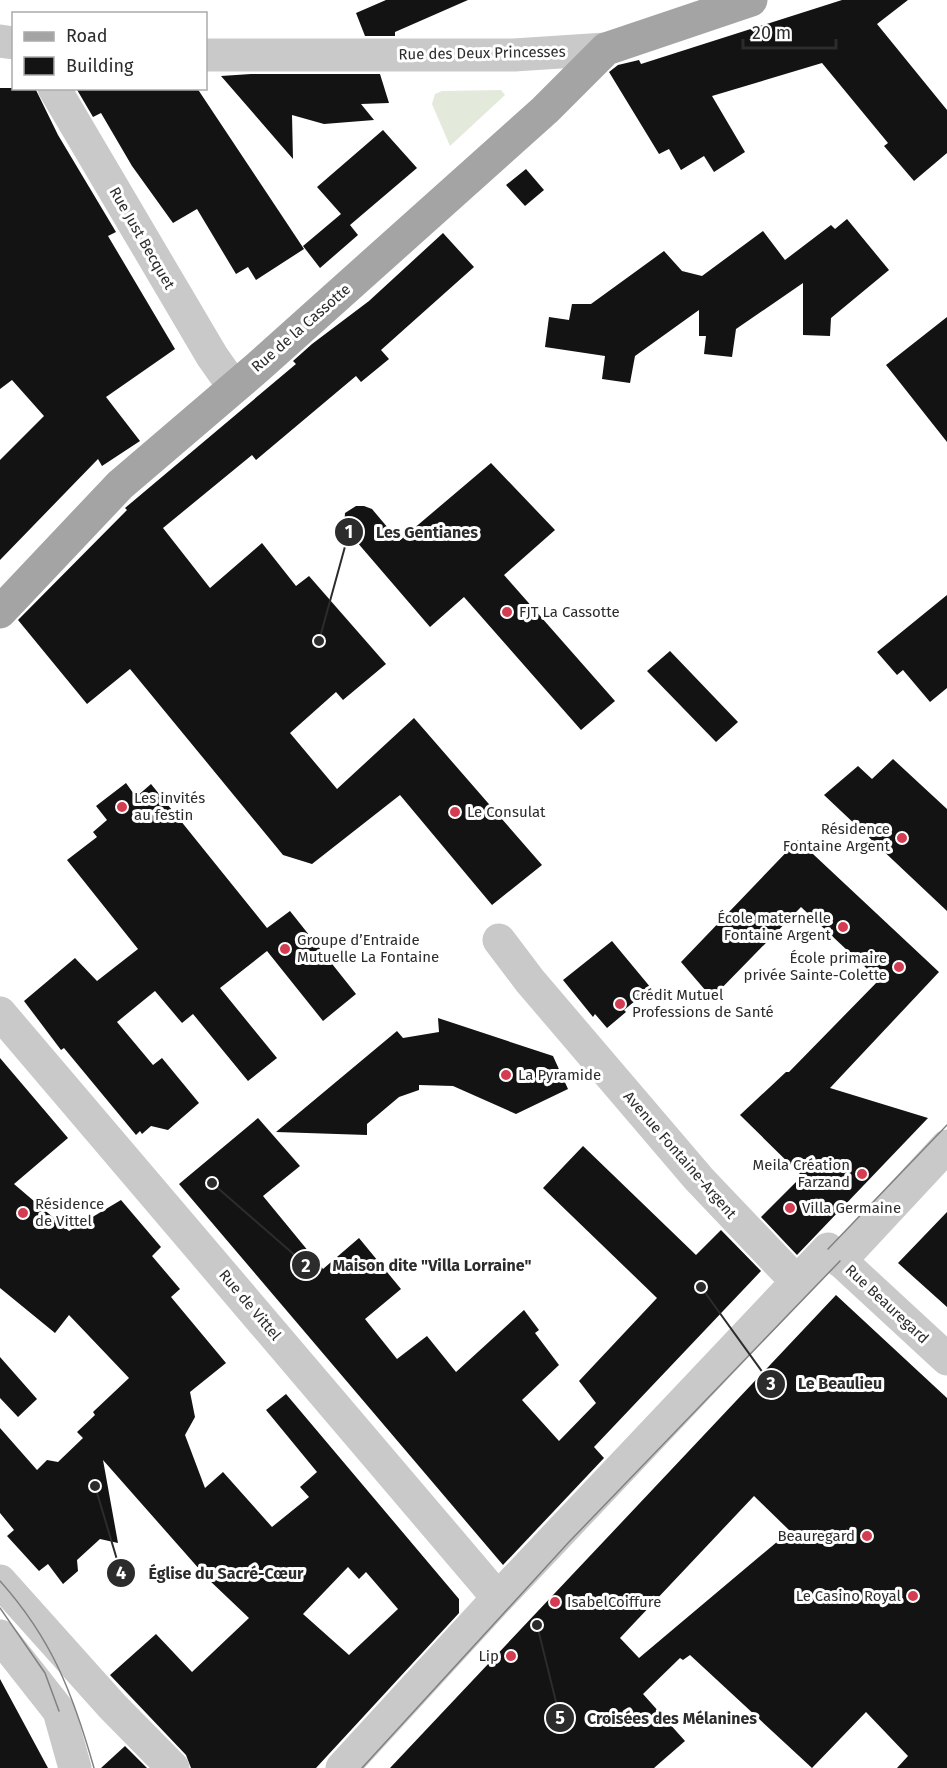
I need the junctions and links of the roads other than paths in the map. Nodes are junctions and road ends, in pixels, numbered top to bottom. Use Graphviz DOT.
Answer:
graph roads {
  1 [pos="751,0"];
  2 [pos="606,49"];
  3 [pos="207,55"];
  4 [pos="55,90"];
  5 [pos="232,386"];
  6 [pos="0,612"];
  7 [pos="499,940"];
  8 [pos="0,1013"];
  9 [pos="947,1146"];
  10 [pos="834,1255"];
  11 [pos="797,1282"];
  12 [pos="947,1359"];
  13 [pos="0,1581"];
  14 [pos="498,1598"];
  15 [pos="0,1636"];
  16 [pos="75,1768"];
  17 [pos="173,1768"];
  18 [pos="342,1768"];
  1 -- 2 [label="main road, Rue des Deux Princesses"];
  2 -- 3 [label="street, Rue des Deux Princesses"];
  2 -- 5 [label="main road, Rue de la Cassotte"];
  4 -- 5 [label="street, Rue Just Becquet"];
  5 -- 6 [label="main road, Rue de la Cassotte"];
  7 -- 11 [label="street, Avenue Fontaine-Argent"];
  8 -- 14 [label="street, Rue de Vittel"];
  9 -- 10 [label="street"];
  10 -- 11 [label="street"];
  10 -- 12 [label="street, Rue Beauregard"];
  11 -- 14 [label="street"];
  13 -- 17 [label="street"];
  14 -- 18 [label="street"];
  15 -- 16 [label="street"];
}
